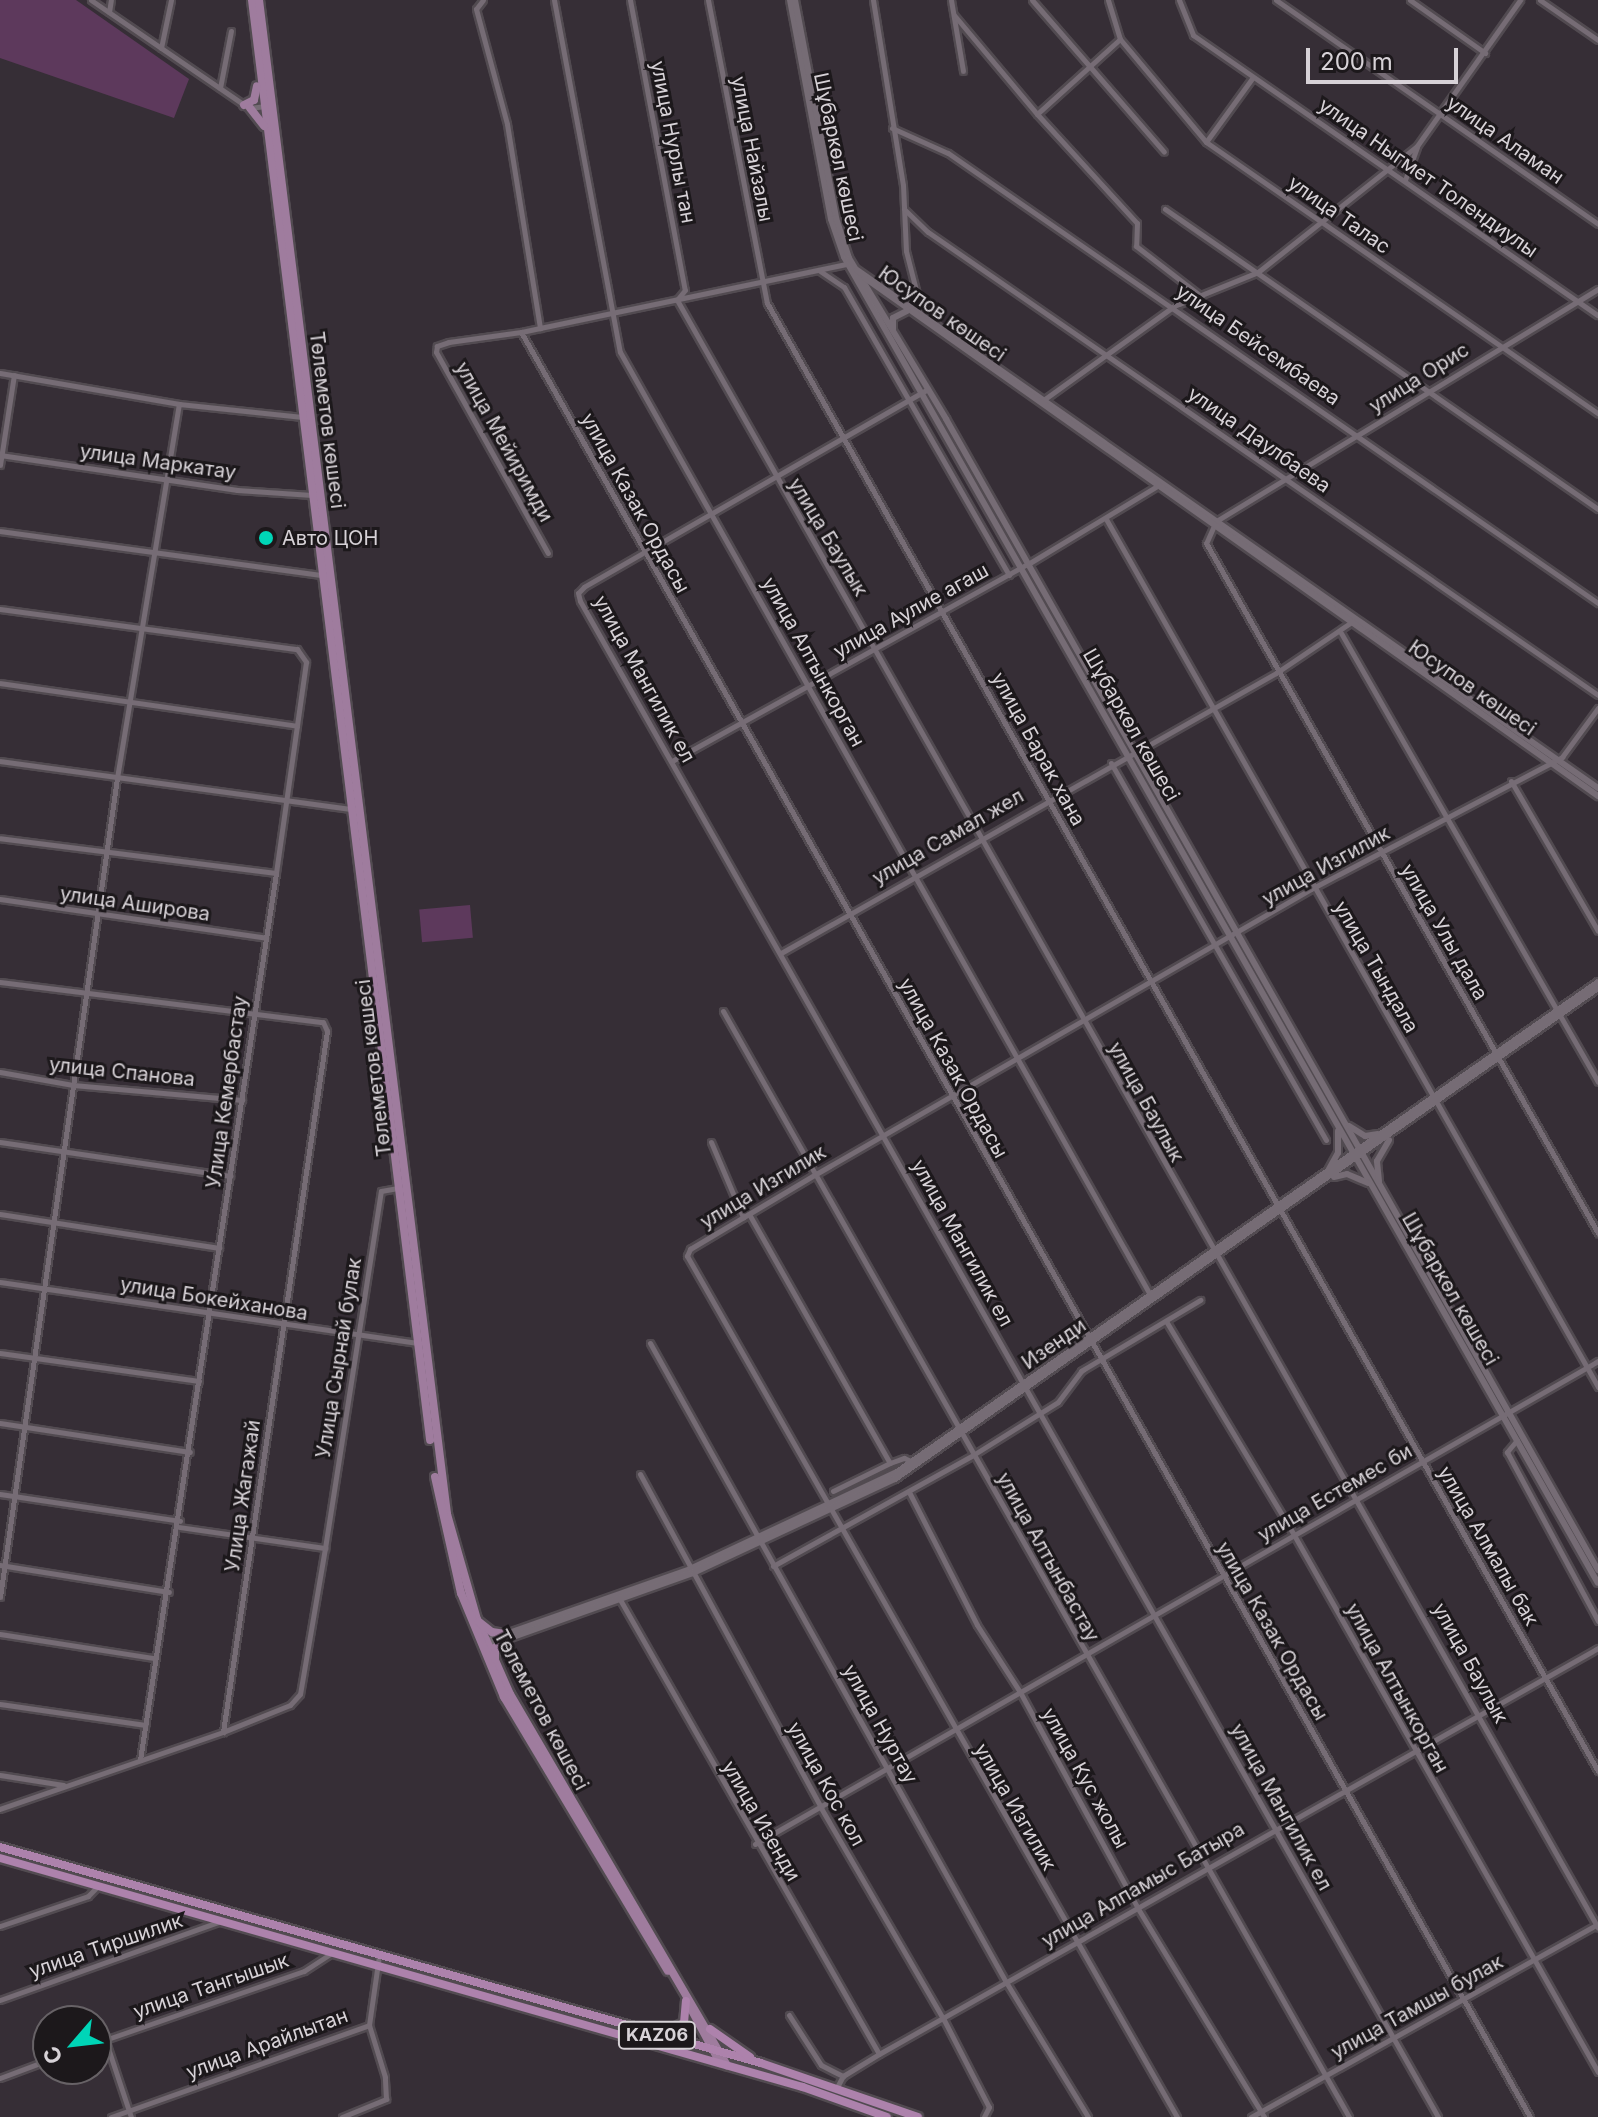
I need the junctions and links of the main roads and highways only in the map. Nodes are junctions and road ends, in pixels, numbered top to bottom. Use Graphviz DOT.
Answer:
graph roads {
  1 [pos="252,0"];
  2 [pos="259,0"];
  3 [pos="258,54"];
  4 [pos="267,105"];
  5 [pos="267,131"];
  6 [pos="322,575"];
  7 [pos="332,593"];
  8 [pos="354,809"];
  9 [pos="420,1344"];
  10 [pos="477,1619"];
  11 [pos="484,1644"];
  12 [pos="497,1668"];
  13 [pos="0,1847"];
  14 [pos="0,1858"];
  15 [pos="378,1961"];
  16 [pos="686,2001"];
  17 [pos="710,2029"];
  18 [pos="658,2036"];
  19 [pos="721,2058"];
  20 [pos="761,2063"];
  21 [pos="887,2117"];
  22 [pos="918,2117"];
  1 -- 3 [label="main road, Төлеметов көшесі"];
  2 -- 4 [label="main road, Төлеметов көшесі"];
  3 -- 4 [label="main road, Төлеметов көшесі"];
  3 -- 5 [label="main road"];
  4 -- 5 [label="main road, Төлеметов көшесі"];
  4 -- 7 [label="main road, Төлеметов көшесі"];
  5 -- 6 [label="main road, Төлеметов көшесі"];
  6 -- 7 [label="main road"];
  6 -- 8 [label="main road, Төлеметов көшесі"];
  7 -- 8 [label="main road, Төлеметов көшесі"];
  8 -- 9 [label="main road, Төлеметов көшесі"];
  8 -- 9 [label="main road, Төлеметов көшесі"];
  9 -- 10 [label="main road, Төлеметов көшесі"];
  9 -- 11 [label="main road, Төлеметов көшесі"];
  10 -- 11 [label="main road, Төлеметов көшесі"];
  10 -- 12 [label="main road"];
  11 -- 12 [label="main road, Төлеметов көшесі"];
  11 -- 16 [label="main road, Төлеметов көшесі"];
  12 -- 17 [label="main road, Төлеметов көшесі"];
  13 -- 15 [label="highway, KАZ06"];
  14 -- 15 [label="highway, KАZ06"];
  15 -- 18 [label="highway, KАZ06"];
  15 -- 19 [label="highway, KАZ06"];
  16 -- 18 [label="highway"];
  16 -- 19 [label="main road, Төлеметов көшесі"];
  17 -- 19 [label="main road, Төлеметов көшесі"];
  17 -- 20 [label="highway"];
  18 -- 19 [label="highway, KАZ06"];
  19 -- 20 [label="highway, KАZ06"];
  19 -- 21 [label="highway, KАZ06"];
  20 -- 22 [label="highway, KАZ06"];
}
